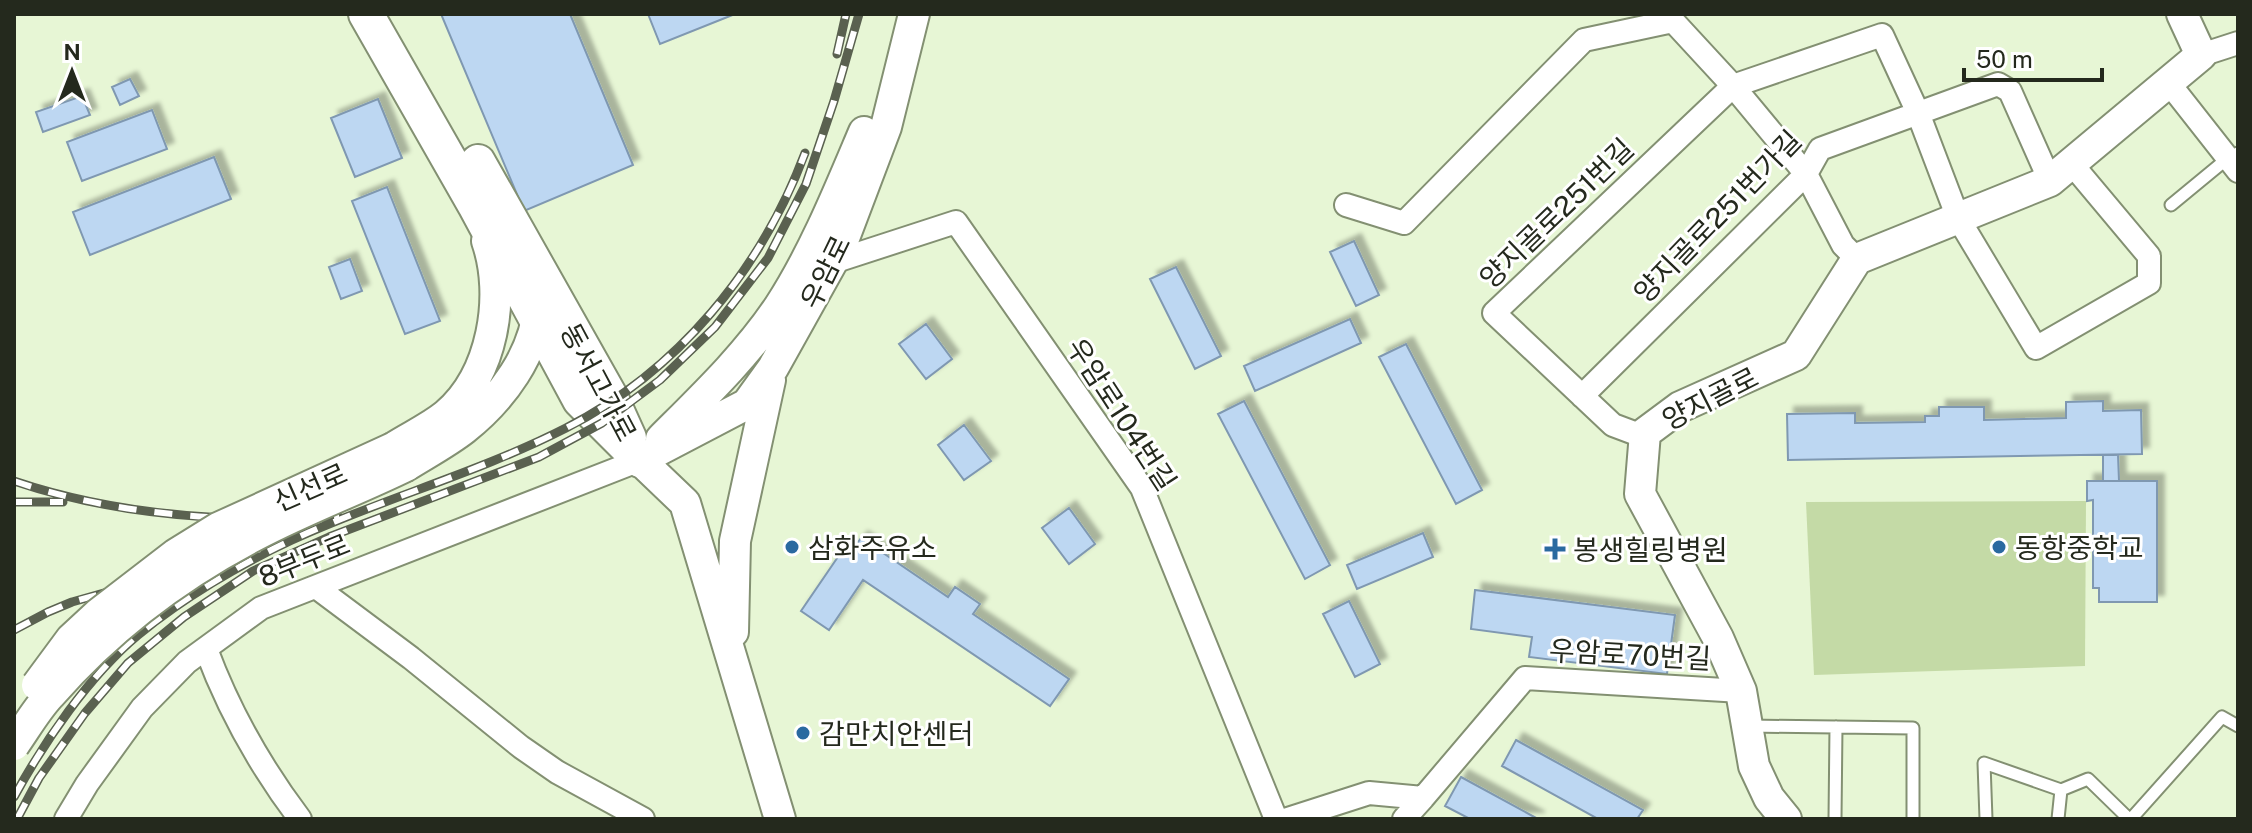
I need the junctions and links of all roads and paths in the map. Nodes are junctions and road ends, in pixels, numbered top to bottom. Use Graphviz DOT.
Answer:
graph roads {
  1 [pos="366,14"];
  2 [pos="391,14"];
  3 [pos="893,14"];
  4 [pos="914,14"];
  5 [pos="2182,14"];
  6 [pos="1675,18"];
  7 [pos="2238,43"];
  8 [pos="2201,55"];
  9 [pos="2168,82"];
  10 [pos="1733,86"];
  11 [pos="1918,113"];
  12 [pos="2235,161"];
  13 [pos="2060,172"];
  14 [pos="1806,174"];
  15 [pos="475,205"];
  16 [pos="1346,205"];
  17 [pos="2171,205"];
  18 [pos="1958,218"];
  19 [pos="1857,259"];
  20 [pos="833,262"];
  21 [pos="542,275"];
  22 [pos="538,324"];
  23 [pos="773,368"];
  24 [pos="1582,396"];
  25 [pos="1645,437"];
  26 [pos="400,457"];
  27 [pos="640,460"];
  28 [pos="316,587"];
  29 [pos="206,649"];
  30 [pos="732,658"];
  31 [pos="1741,691"];
  32 [pos="14,716"];
  33 [pos="1746,726"];
  34 [pos="2238,726"];
  35 [pos="1836,727"];
  36 [pos="14,745"];
  37 [pos="2061,790"];
  38 [pos="1423,798"];
  39 [pos="66,819"];
  40 [pos="300,819"];
  41 [pos="643,819"];
  42 [pos="780,819"];
  43 [pos="1276,819"];
  44 [pos="1288,819"];
  45 [pos="1404,819"];
  46 [pos="1786,819"];
  47 [pos="1835,819"];
  48 [pos="1913,819"];
  49 [pos="1986,819"];
  50 [pos="2058,819"];
  51 [pos="2130,819"];
  1 -- 15 [label="main road, 동서고가로"];
  2 -- 21 [label="main road, 동서고가로"];
  3 -- 27 [label="main road, 우암로"];
  4 -- 20 [label="main road, 우암로"];
  5 -- 8 [label="main road"];
  6 -- 10 [label="street"];
  6 -- 16 [label="street"];
  7 -- 8 [label="street"];
  8 -- 9 [label="main road"];
  9 -- 12 [label="street"];
  9 -- 13 [label="main road"];
  10 -- 11 [label="street, 양지골로251번길"];
  10 -- 14 [label="street"];
  10 -- 24 [label="street, 양지골로251번길"];
  11 -- 13 [label="street, 양지골로251번가길"];
  11 -- 14 [label="street, 양지골로251번가길"];
  11 -- 18 [label="street"];
  12 -- 17 [label="lane"];
  13 -- 18 [label="main road"];
  13 -- 18 [label="street"];
  14 -- 19 [label="street"];
  14 -- 24 [label="street, 양지골로251번가길"];
  15 -- 22 [label="main road, 동서고가로"];
  15 -- 26 [label="main road, 신선로"];
  18 -- 19 [label="main road"];
  19 -- 25 [label="main road, 양지골로"];
  20 -- 23 [label="main road, 우암로"];
  20 -- 43 [label="street, 우암로104번길"];
  21 -- 22 [label="main road, 신선로"];
  21 -- 27 [label="main road, 동서고가로"];
  22 -- 26 [label="main road, 신선로"];
  22 -- 27 [label="main road, 동서고가로"];
  23 -- 27 [label="main road, 우암로"];
  23 -- 30 [label="main road"];
  24 -- 25 [label="street, 양지골로251번길"];
  25 -- 31 [label="main road, 양지골로"];
  26 -- 32 [label="main road, 신선로, bridge"];
  26 -- 36 [label="main road, 신선로, bridge"];
  27 -- 28 [label="street, 8부두로"];
  27 -- 30 [label="main road"];
  28 -- 29 [label="street, 8부두로"];
  28 -- 41 [label="street"];
  29 -- 39 [label="street, 8부두로"];
  29 -- 40 [label="street"];
  30 -- 42 [label="main road"];
  31 -- 33 [label="main road, 양지골로"];
  31 -- 38 [label="street, 우암로70번길"];
  33 -- 35 [label="lane"];
  33 -- 46 [label="main road, 양지골로"];
  34 -- 51 [label="lane"];
  35 -- 47 [label="lane"];
  35 -- 48 [label="lane"];
  37 -- 49 [label="lane"];
  37 -- 50 [label="lane"];
  37 -- 51 [label="lane"];
  38 -- 44 [label="street"];
  38 -- 45 [label="street"];
}
